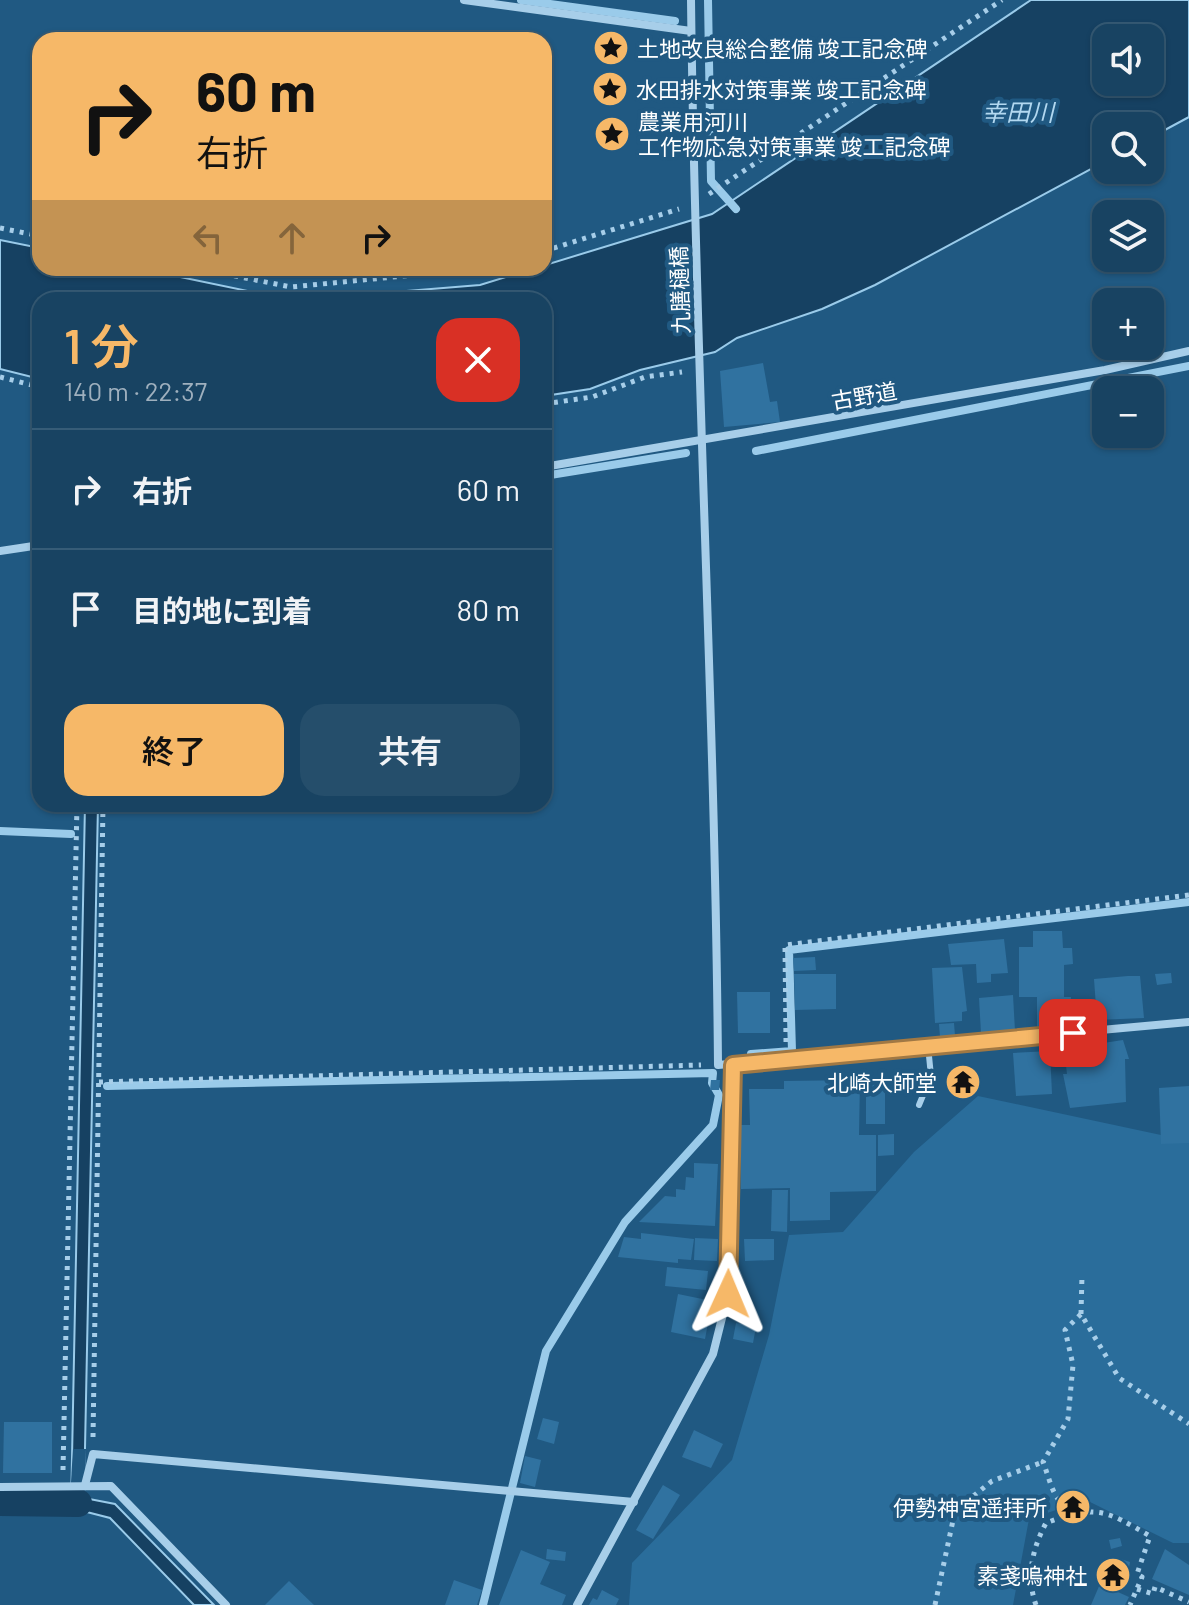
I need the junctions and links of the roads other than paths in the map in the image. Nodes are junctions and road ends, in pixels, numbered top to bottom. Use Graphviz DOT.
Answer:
graph roads {
  1 [pos="464,0"];
  2 [pos="691,0"];
  3 [pos="691,31"];
  4 [pos="1189,351"];
  5 [pos="702,442"];
  6 [pos="552,466"];
  7 [pos="32,546"];
  8 [pos="0,551"];
  9 [pos="1189,1022"];
  10 [pos="928,1046"];
  11 [pos="733,1065"];
  12 [pos="919,1105"];
  13 [pos="85,1485"];
  14 [pos="0,1487"];
  15 [pos="634,1502"];
  16 [pos="226,1605"];
  17 [pos="577,1605"];
  1 -- 3 [label="street"];
  2 -- 3 [label="street, 九膳樋橋"];
  3 -- 5 [label="street, 九膳樋橋"];
  4 -- 5 [label="street, 古野道"];
  5 -- 6 [label="street, 古野道"];
  5 -- 11 [label="street, 九膳樋橋"];
  7 -- 8 [label="street"];
  9 -- 10 [label="street"];
  10 -- 11 [label="street"];
  10 -- 12 [label="lane"];
  11 -- 15 [label="street"];
  13 -- 14 [label="street"];
  13 -- 15 [label="street"];
  13 -- 16 [label="street"];
  15 -- 17 [label="street"];
}
